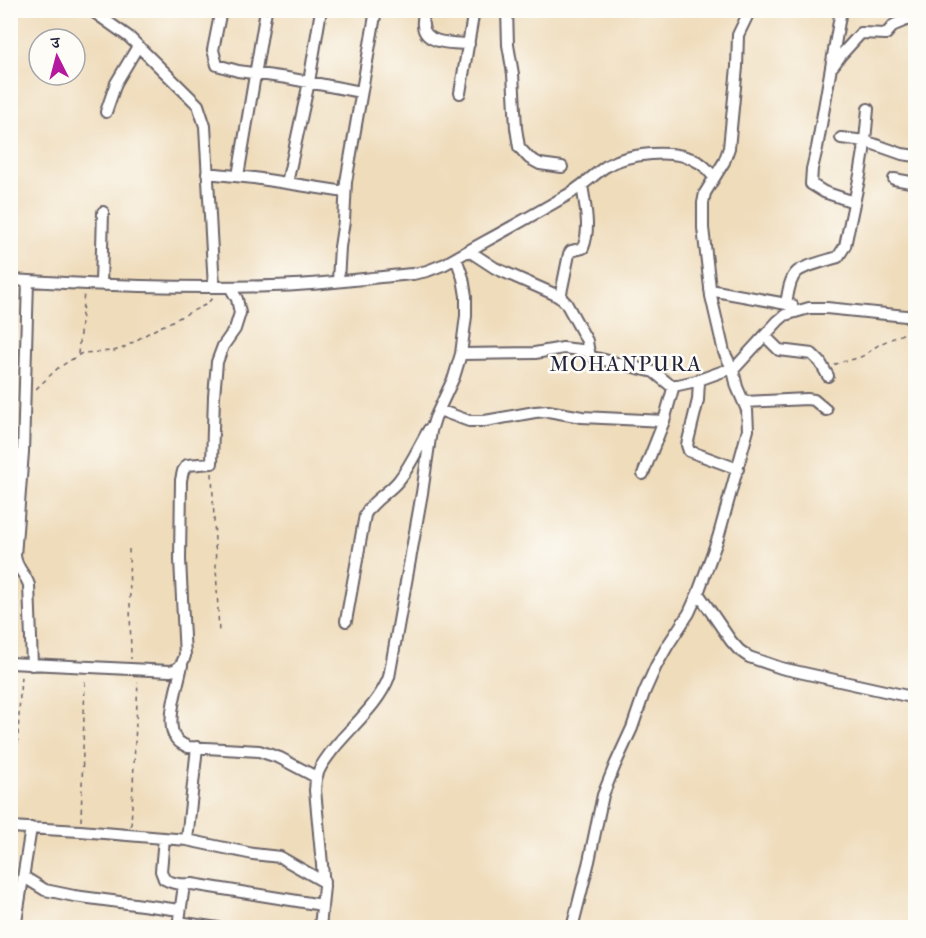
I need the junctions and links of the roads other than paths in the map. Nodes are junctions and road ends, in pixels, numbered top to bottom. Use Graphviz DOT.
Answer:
graph roads {
  1 [pos="221,10"];
  2 [pos="266,10"];
  3 [pos="321,10"];
  4 [pos="376,10"];
  5 [pos="425,10"];
  6 [pos="474,10"];
  7 [pos="507,10"];
  8 [pos="750,10"];
  9 [pos="841,10"];
  10 [pos="98,13"];
  11 [pos="915,16"];
  12 [pos="469,44"];
  13 [pos="138,46"];
  14 [pos="831,69"];
  15 [pos="255,74"];
  16 [pos="309,82"];
  17 [pos="361,92"];
  18 [pos="460,93"];
  19 [pos="868,109"];
  20 [pos="106,112"];
  21 [pos="841,138"];
  22 [pos="865,141"];
  23 [pos="915,156"];
  24 [pos="562,167"];
  25 [pos="207,173"];
  26 [pos="238,176"];
  27 [pos="714,177"];
  28 [pos="894,179"];
  29 [pos="287,183"];
  30 [pos="915,183"];
  31 [pos="582,185"];
  32 [pos="345,192"];
  33 [pos="854,202"];
  34 [pos="103,212"];
  35 [pos="469,250"];
  36 [pos="456,258"];
  37 [pos="10,280"];
  38 [pos="28,281"];
  39 [pos="338,281"];
  40 [pos="101,284"];
  41 [pos="214,287"];
  42 [pos="230,287"];
  43 [pos="710,290"];
  44 [pos="560,298"];
  45 [pos="786,304"];
  46 [pos="809,308"];
  47 [pos="915,317"];
  48 [pos="765,336"];
  49 [pos="589,351"];
  50 [pos="461,354"];
  51 [pos="732,369"];
  52 [pos="828,376"];
  53 [pos="699,380"];
  54 [pos="674,385"];
  55 [pos="744,402"];
  56 [pos="826,410"];
  57 [pos="437,414"];
  58 [pos="664,421"];
  59 [pos="738,469"];
  60 [pos="643,474"];
  61 [pos="698,593"];
  62 [pos="346,621"];
  63 [pos="21,664"];
  64 [pos="183,664"];
  65 [pos="915,698"];
  66 [pos="197,747"];
  67 [pos="316,777"];
  68 [pos="12,827"];
  69 [pos="31,828"];
  70 [pos="164,838"];
  71 [pos="187,840"];
  72 [pos="24,877"];
  73 [pos="324,882"];
  74 [pos="184,885"];
  75 [pos="322,904"];
  76 [pos="179,920"];
  77 [pos="15,927"];
  78 [pos="218,927"];
  79 [pos="320,927"];
  80 [pos="572,927"];
  1 -- 15 [label="street"];
  2 -- 15 [label="street"];
  3 -- 16 [label="street"];
  4 -- 17 [label="street"];
  5 -- 12 [label="street"];
  6 -- 12 [label="street"];
  7 -- 24 [label="street"];
  8 -- 27 [label="street"];
  9 -- 14 [label="street"];
  10 -- 13 [label="street"];
  11 -- 14 [label="street"];
  12 -- 18 [label="street"];
  13 -- 20 [label="street"];
  13 -- 25 [label="street"];
  14 -- 33 [label="street"];
  15 -- 16 [label="street"];
  15 -- 26 [label="street"];
  16 -- 17 [label="street"];
  16 -- 29 [label="street"];
  17 -- 32 [label="street"];
  19 -- 22 [label="street"];
  21 -- 22 [label="street"];
  22 -- 23 [label="street"];
  22 -- 33 [label="street"];
  25 -- 26 [label="street"];
  25 -- 41 [label="street"];
  26 -- 29 [label="street"];
  27 -- 31 [label="street"];
  27 -- 43 [label="street"];
  28 -- 30 [label="street"];
  29 -- 32 [label="street"];
  31 -- 35 [label="street"];
  31 -- 44 [label="street"];
  32 -- 39 [label="street"];
  33 -- 45 [label="street"];
  34 -- 40 [label="street"];
  35 -- 36 [label="street"];
  35 -- 44 [label="street"];
  36 -- 39 [label="street"];
  36 -- 50 [label="street"];
  37 -- 38 [label="street"];
  38 -- 40 [label="street"];
  38 -- 63 [label="street"];
  39 -- 42 [label="street"];
  40 -- 41 [label="street"];
  41 -- 42 [label="street"];
  42 -- 64 [label="street"];
  43 -- 45 [label="street"];
  43 -- 51 [label="street"];
  44 -- 49 [label="street"];
  45 -- 46 [label="street"];
  46 -- 47 [label="street"];
  46 -- 48 [label="street"];
  48 -- 51 [label="street"];
  48 -- 52 [label="street"];
  49 -- 50 [label="street"];
  49 -- 54 [label="street"];
  50 -- 57 [label="street"];
  51 -- 53 [label="street"];
  51 -- 55 [label="street"];
  53 -- 54 [label="street"];
  53 -- 59 [label="street"];
  54 -- 58 [label="street"];
  55 -- 56 [label="street"];
  55 -- 59 [label="street"];
  57 -- 58 [label="street"];
  57 -- 62 [label="street"];
  57 -- 67 [label="street"];
  58 -- 60 [label="street"];
  59 -- 61 [label="street"];
  61 -- 65 [label="street"];
  61 -- 80 [label="street"];
  63 -- 64 [label="street"];
  64 -- 66 [label="street"];
  66 -- 67 [label="street"];
  66 -- 71 [label="street"];
  67 -- 73 [label="street"];
  68 -- 69 [label="street"];
  69 -- 70 [label="street"];
  69 -- 72 [label="street"];
  70 -- 71 [label="street"];
  70 -- 74 [label="street"];
  71 -- 73 [label="street"];
  72 -- 76 [label="street"];
  72 -- 77 [label="street"];
  73 -- 75 [label="street"];
  74 -- 75 [label="street"];
  74 -- 76 [label="street"];
  75 -- 79 [label="street"];
  76 -- 78 [label="street"];
}
